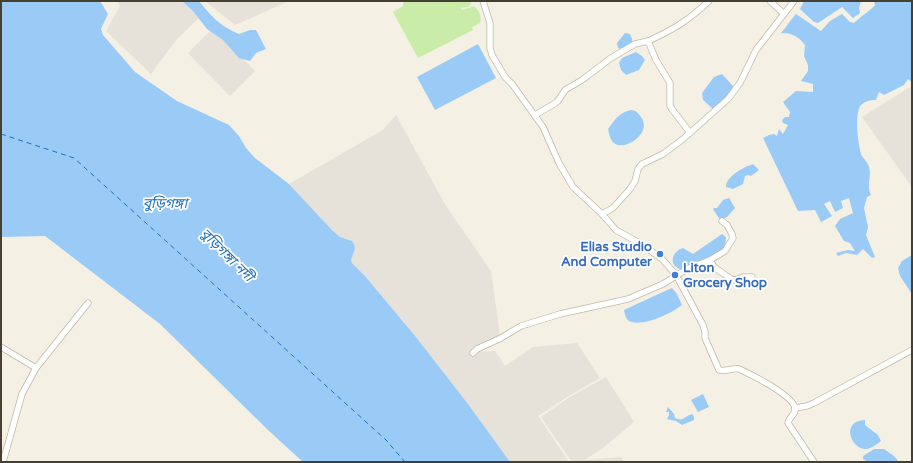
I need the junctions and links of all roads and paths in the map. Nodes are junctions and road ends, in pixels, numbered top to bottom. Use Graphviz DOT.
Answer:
graph roads {
  1 [pos="483,1"];
  2 [pos="710,1"];
  3 [pos="770,1"];
  4 [pos="794,1"];
  5 [pos="784,14"];
  6 [pos="648,41"];
  7 [pos="535,115"];
  8 [pos="690,133"];
  9 [pos="602,214"];
  10 [pos="722,221"];
  11 [pos="710,260"];
  12 [pos="676,275"];
  13 [pos="752,277"];
  14 [pos="88,303"];
  15 [pos="1,347"];
  16 [pos="912,350"];
  17 [pos="473,353"];
  18 [pos="36,368"];
  19 [pos="795,408"];
  20 [pos="3,462"];
  21 [pos="814,462"];
  1 -- 7 [label="street"];
  2 -- 6 [label="street"];
  3 -- 5 [label="street"];
  4 -- 5 [label="street"];
  5 -- 8 [label="street"];
  6 -- 7 [label="street"];
  6 -- 8 [label="street"];
  7 -- 9 [label="street"];
  8 -- 9 [label="street"];
  9 -- 12 [label="street"];
  10 -- 11 [label="street"];
  11 -- 12 [label="street"];
  11 -- 13 [label="street"];
  12 -- 17 [label="street"];
  12 -- 19 [label="street"];
  14 -- 18 [label="street"];
  15 -- 18 [label="street"];
  16 -- 19 [label="street"];
  18 -- 20 [label="street"];
  19 -- 21 [label="street"];
}
